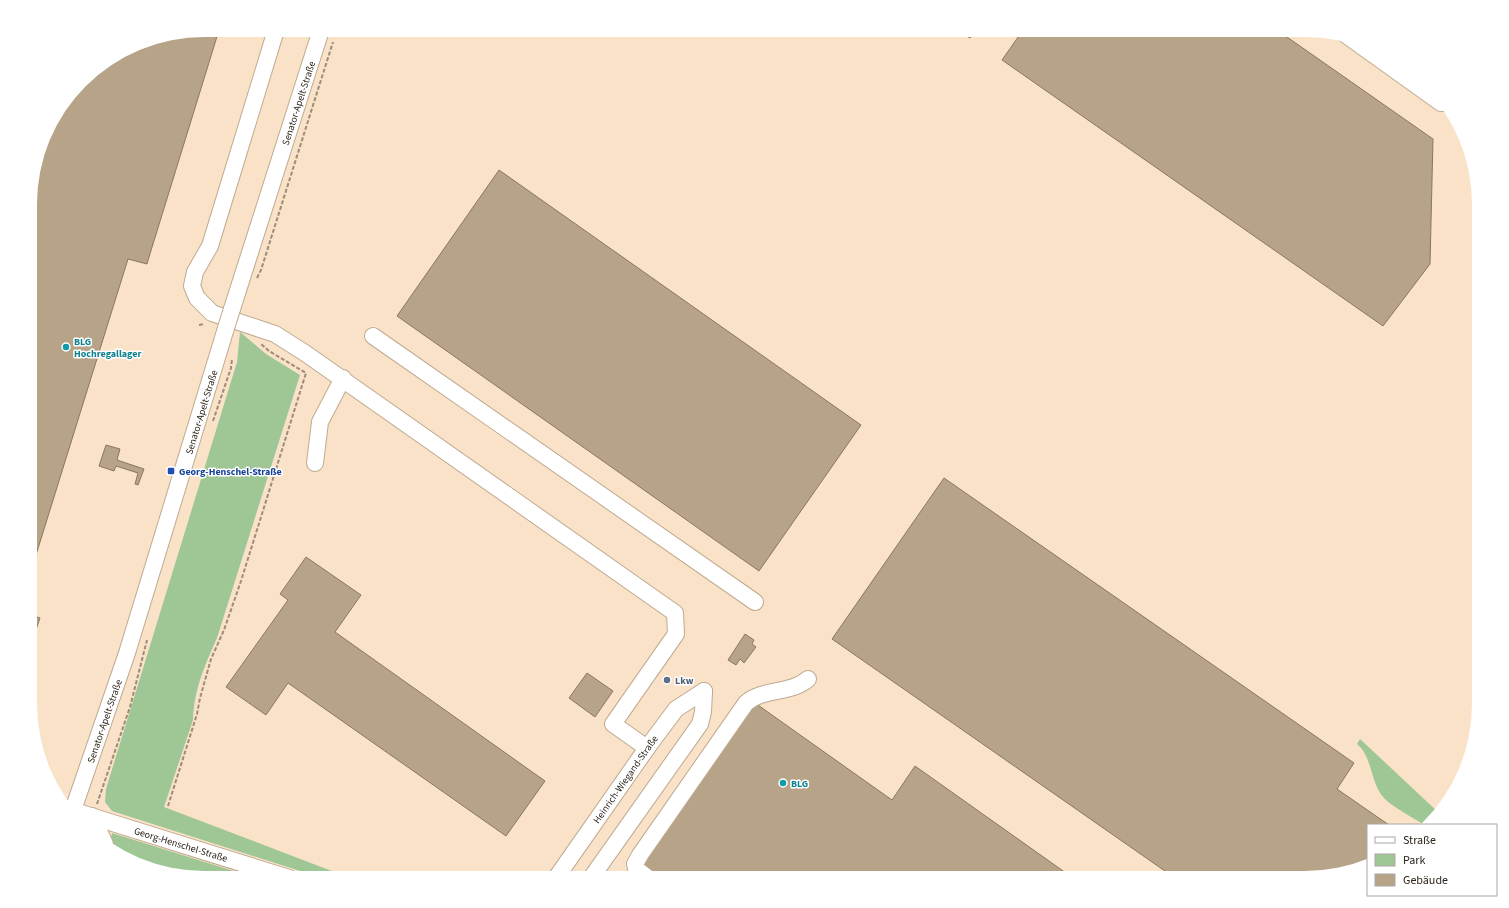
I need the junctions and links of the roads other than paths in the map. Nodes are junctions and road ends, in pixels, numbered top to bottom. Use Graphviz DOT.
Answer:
graph roads {
  1 [pos="274,37"];
  2 [pos="319,37"];
  3 [pos="1364,48"];
  4 [pos="1435,99"];
  5 [pos="373,336"];
  6 [pos="342,378"];
  7 [pos="315,463"];
  8 [pos="755,602"];
  9 [pos="808,679"];
  10 [pos="647,748"];
  11 [pos="72,807"];
  12 [pos="77,812"];
  13 [pos="92,816"];
  14 [pos="102,837"];
  15 [pos="267,871"];
  16 [pos="561,871"];
  17 [pos="596,871"];
  18 [pos="639,871"];
  1 -- 6 [label="street"];
  2 -- 11 [label="street, Senator-Apelt-Straße, bridge"];
  3 -- 4 [label="street"];
  5 -- 8 [label="street"];
  6 -- 7 [label="street"];
  6 -- 10 [label="street"];
  9 -- 18 [label="street"];
  10 -- 16 [label="street, Heinrich-Wiegand-Straße"];
  10 -- 17 [label="street, Heinrich-Wiegand-Straße"];
  12 -- 13 [label="street, Georg-Henschel-Straße"];
  13 -- 14 [label="street"];
  13 -- 15 [label="street, Georg-Henschel-Straße"];
}
